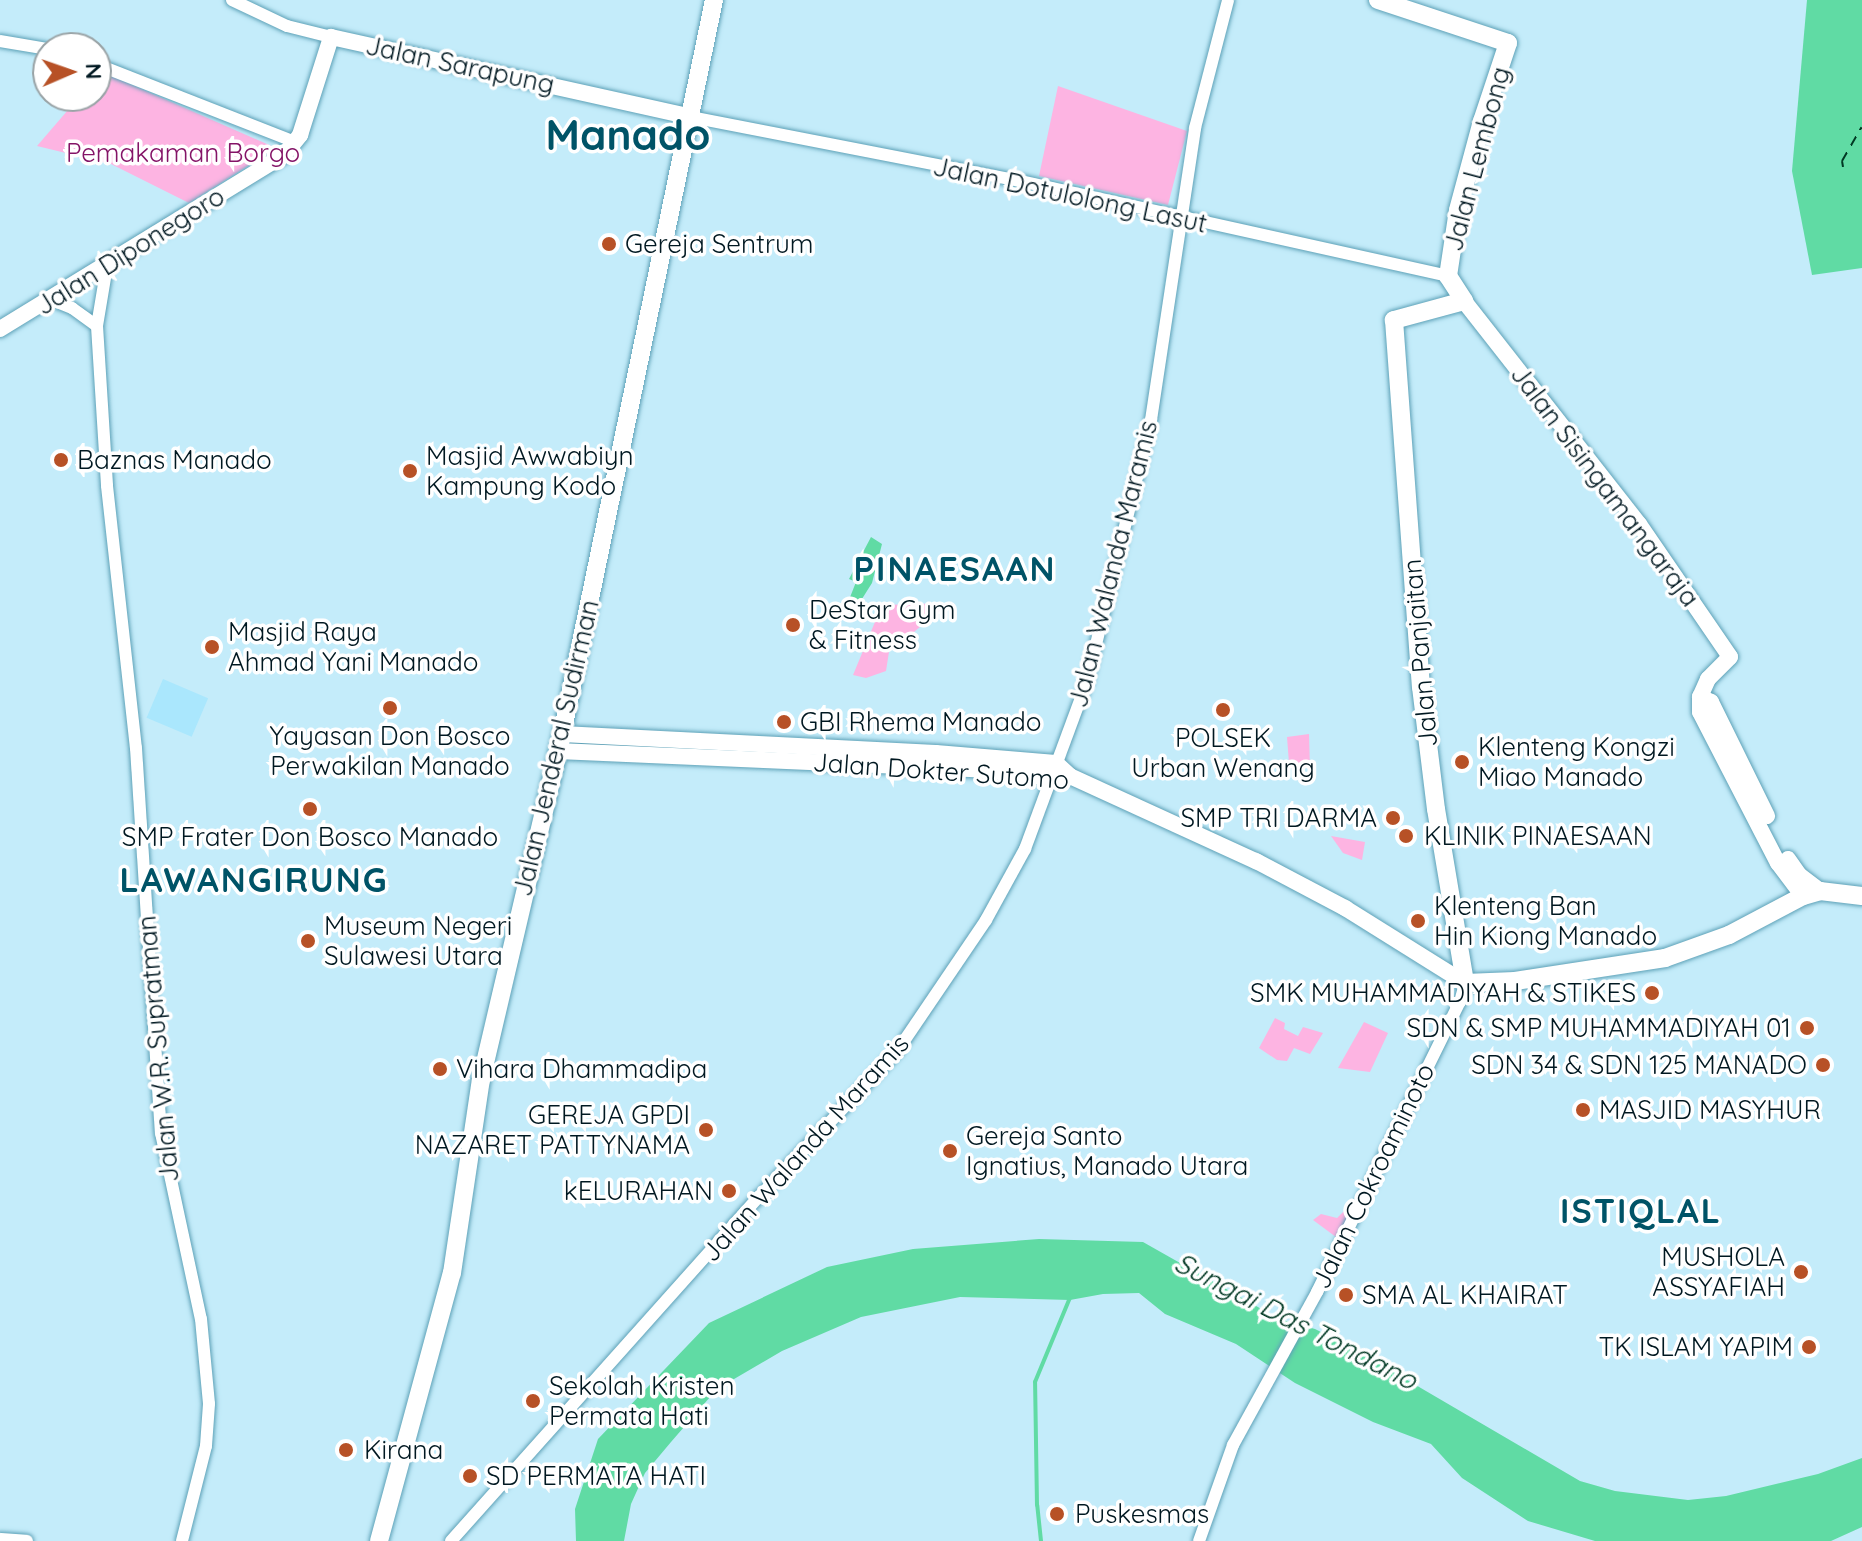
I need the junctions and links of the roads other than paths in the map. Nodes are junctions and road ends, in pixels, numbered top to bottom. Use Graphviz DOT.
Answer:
graph roads {
  1 [pos="232,0"];
  2 [pos="714,0"];
  3 [pos="1228,0"];
  4 [pos="1378,0"];
  5 [pos="331,37"];
  6 [pos="0,41"];
  7 [pos="32,46"];
  8 [pos="112,70"];
  9 [pos="691,117"];
  10 [pos="295,142"];
  11 [pos="1181,217"];
  12 [pos="107,266"];
  13 [pos="1448,276"];
  14 [pos="52,300"];
  15 [pos="1464,301"];
  16 [pos="97,326"];
  17 [pos="0,329"];
  18 [pos="1700,697"];
  19 [pos="560,742"];
  20 [pos="1054,771"];
  21 [pos="1820,893"];
  22 [pos="1862,896"];
  23 [pos="1465,983"];
  24 [pos="383,1537"];
  25 [pos="0,1539"];
  26 [pos="27,1541"];
  27 [pos="182,1541"];
  28 [pos="451,1541"];
  29 [pos="1199,1541"];
  1 -- 5 [label="street, Jalan Sarapung"];
  2 -- 9 [label="highway, Jalan Jenderal Sudirman"];
  3 -- 11 [label="street, Jalan Walanda Maramis"];
  4 -- 13 [label="highway, Jalan Lembong"];
  5 -- 9 [label="main road, Jalan Sarapung"];
  5 -- 10 [label="main road"];
  6 -- 7 [label="street"];
  8 -- 10 [label="street"];
  9 -- 11 [label="street, Jalan Dotulolong Lasut"];
  9 -- 19 [label="highway, Jalan Jenderal Sudirman"];
  10 -- 12 [label="main road, Jalan Diponegoro"];
  11 -- 13 [label="street, Jalan Dotulolong Lasut"];
  11 -- 20 [label="street, Jalan Walanda Maramis"];
  12 -- 14 [label="main road, Jalan Diponegoro"];
  12 -- 16 [label="street, Jalan W.R. Supratman"];
  13 -- 15 [label="highway, Jalan Sisingamangaraja"];
  14 -- 16 [label="street"];
  14 -- 17 [label="main road, Jalan Diponegoro"];
  15 -- 18 [label="main road, Jalan Sisingamangaraja"];
  15 -- 23 [label="highway, Jalan Panjaitan"];
  16 -- 27 [label="street, Jalan W.R. Supratman"];
  18 -- 21 [label="main road"];
  18 -- 21 [label="main road"];
  19 -- 20 [label="main road, Jalan Dokter Sutomo"];
  19 -- 24 [label="highway, Jalan Jenderal Sudirman"];
  20 -- 23 [label="main road, Jalan Dokter Sutomo"];
  20 -- 28 [label="street, Jalan Walanda Maramis"];
  21 -- 22 [label="highway"];
  21 -- 23 [label="highway"];
  23 -- 29 [label="street, Jalan Cokroaminoto"];
  25 -- 26 [label="street"];
}
